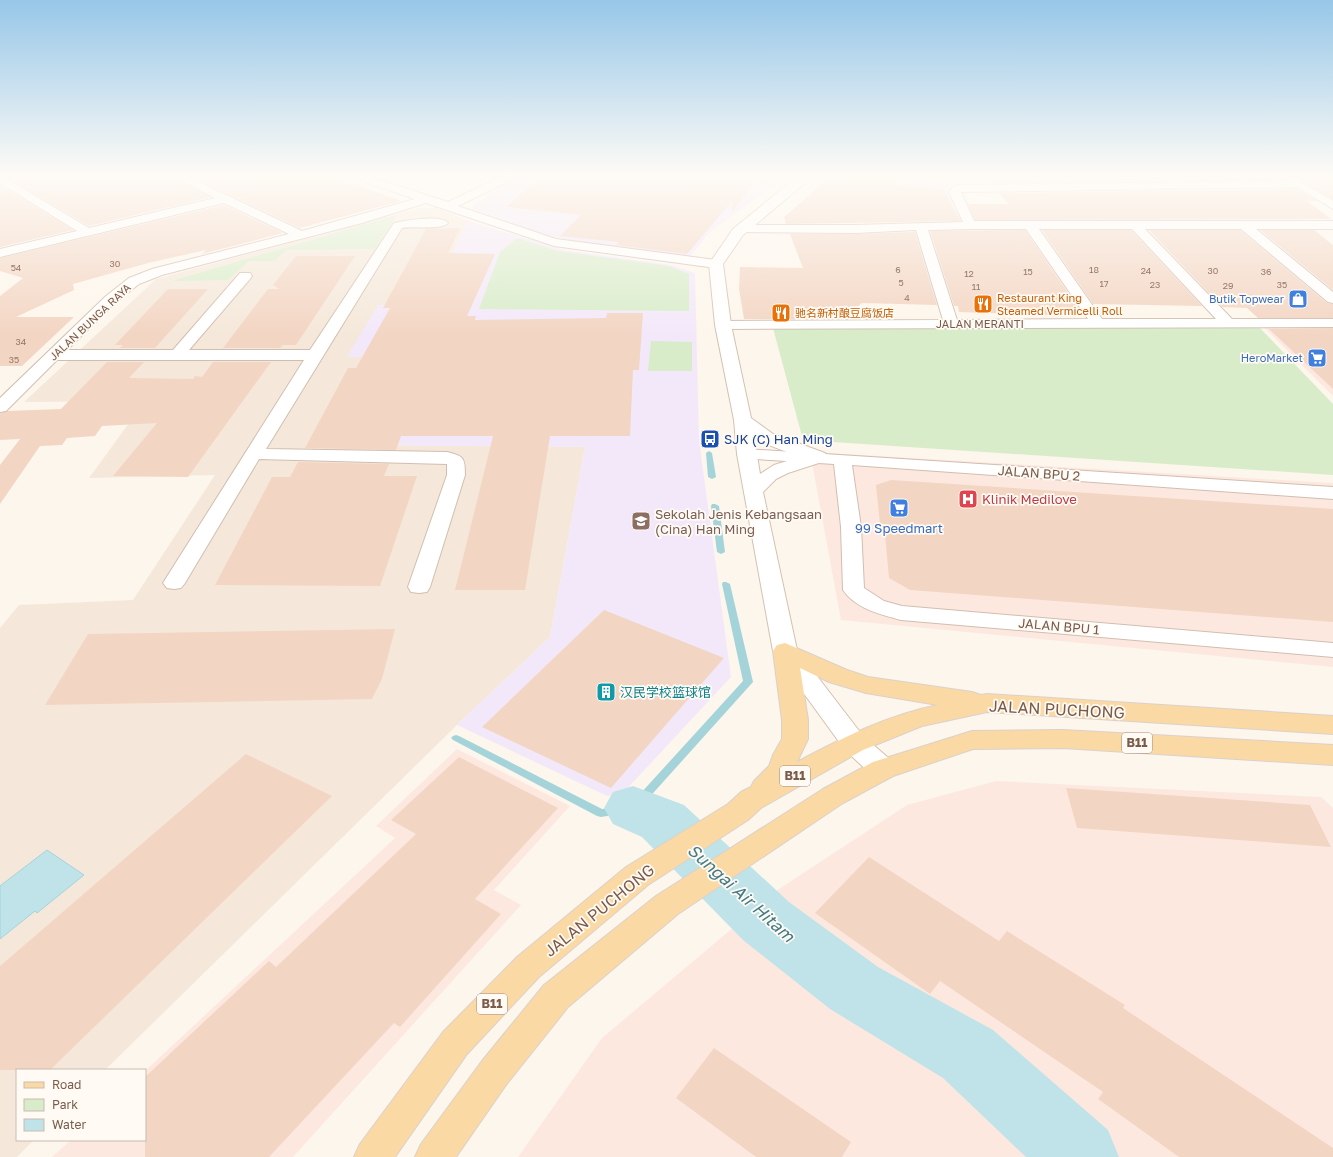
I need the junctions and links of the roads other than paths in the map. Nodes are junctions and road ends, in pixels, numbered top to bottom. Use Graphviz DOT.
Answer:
graph roads {
  1 [pos="80,228"];
  2 [pos="103,228"];
  3 [pos="286,228"];
  4 [pos="326,228"];
  5 [pos="397,228"];
  6 [pos="511,228"];
  7 [pos="742,228"];
  8 [pos="877,228"];
  9 [pos="922,228"];
  10 [pos="1032,228"];
  11 [pos="1138,228"];
  12 [pos="1248,228"];
  13 [pos="86,232"];
  14 [pos="301,235"];
  15 [pos="0,253"];
  16 [pos="716,264"];
  17 [pos="245,276"];
  18 [pos="1333,299"];
  19 [pos="1333,323"];
  20 [pos="951,324"];
  21 [pos="1098,324"];
  22 [pos="1229,324"];
  23 [pos="723,325"];
  24 [pos="53,355"];
  25 [pos="177,355"];
  26 [pos="314,355"];
  27 [pos="0,407"];
  28 [pos="743,420"];
  29 [pos="254,454"];
  30 [pos="746,454"];
  31 [pos="818,457"];
  32 [pos="842,459"];
  33 [pos="753,492"];
  34 [pos="1333,493"];
  35 [pos="174,583"];
  36 [pos="419,587"];
  37 [pos="1333,650"];
  38 [pos="785,651"];
  39 [pos="987,703"];
  40 [pos="1333,725"];
  41 [pos="854,743"];
  42 [pos="1333,755"];
  43 [pos="883,769"];
  44 [pos="745,806"];
  45 [pos="373,1157"];
  46 [pos="434,1157"];
  1 -- 13 [label="street"];
  2 -- 13 [label="street"];
  3 -- 14 [label="street"];
  4 -- 14 [label="street, JALAN BUNGA RAYA"];
  5 -- 26 [label="street"];
  6 -- 16 [label="street"];
  7 -- 8 [label="street"];
  7 -- 16 [label="street"];
  9 -- 20 [label="street"];
  10 -- 21 [label="street"];
  11 -- 22 [label="street"];
  12 -- 18 [label="street"];
  13 -- 15 [label="street"];
  14 -- 24 [label="street, JALAN BUNGA RAYA"];
  16 -- 23 [label="street"];
  17 -- 25 [label="street"];
  19 -- 22 [label="street, JALAN MERANTI"];
  20 -- 21 [label="street, JALAN MERANTI"];
  20 -- 23 [label="street, JALAN MERANTI"];
  21 -- 22 [label="street, JALAN MERANTI"];
  23 -- 28 [label="street"];
  24 -- 25 [label="street"];
  24 -- 27 [label="street, JALAN BUNGA RAYA"];
  25 -- 26 [label="street"];
  26 -- 29 [label="street"];
  28 -- 30 [label="street"];
  28 -- 31 [label="street"];
  29 -- 35 [label="street"];
  29 -- 36 [label="street"];
  30 -- 31 [label="street, JALAN BPU 2"];
  30 -- 33 [label="street"];
  31 -- 32 [label="street, JALAN BPU 2"];
  31 -- 33 [label="street"];
  32 -- 34 [label="street, JALAN BPU 2"];
  32 -- 37 [label="street, JALAN BPU 1"];
  33 -- 38 [label="street"];
  38 -- 39 [label="main road"];
  38 -- 41 [label="street"];
  38 -- 44 [label="main road"];
  39 -- 40 [label="main road, JALAN PUCHONG / B11"];
  39 -- 41 [label="main road, JALAN PUCHONG / B11"];
  41 -- 43 [label="street"];
  41 -- 44 [label="main road, JALAN PUCHONG / B11"];
  42 -- 43 [label="main road, B11"];
  43 -- 46 [label="main road, B11"];
  44 -- 45 [label="main road, JALAN PUCHONG / B11"];
}
